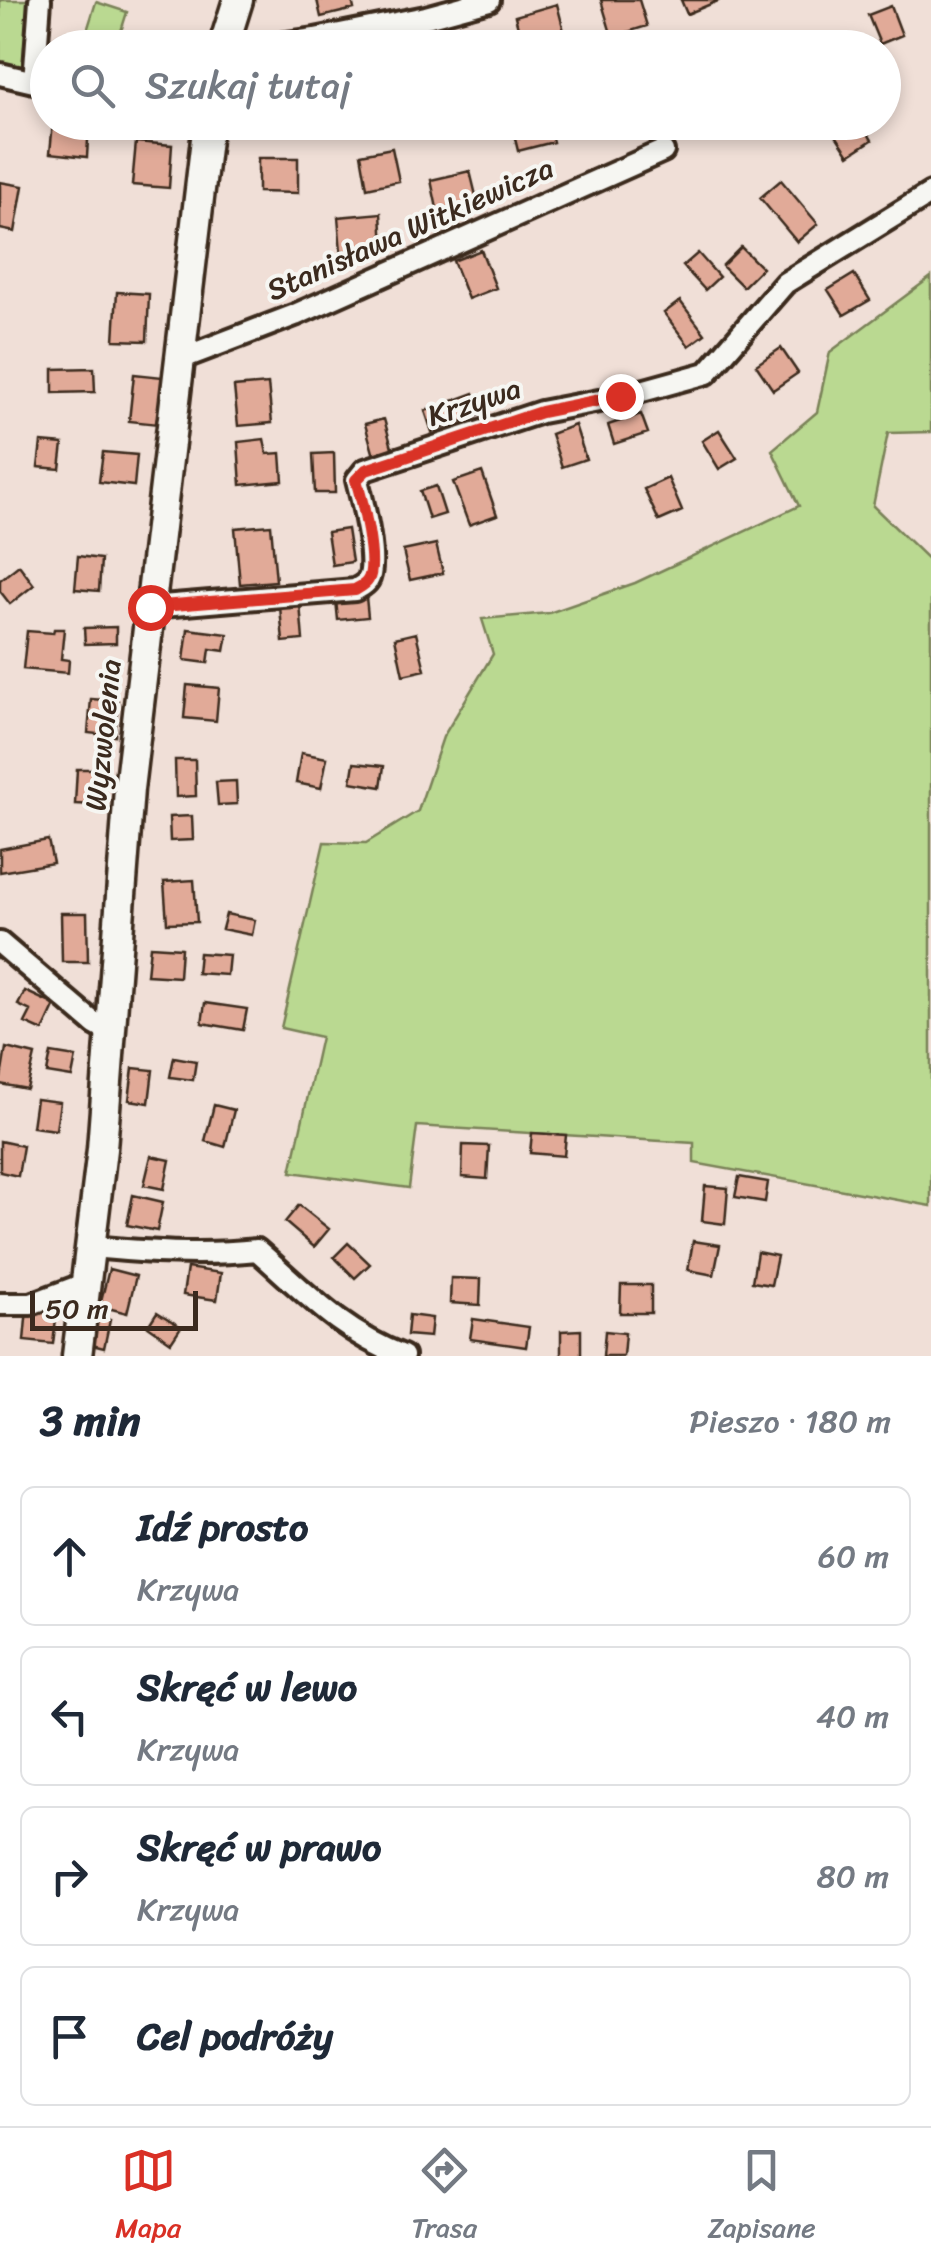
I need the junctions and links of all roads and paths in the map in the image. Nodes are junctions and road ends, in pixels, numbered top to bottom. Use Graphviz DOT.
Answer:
graph roads {
  1 [pos="40,0"];
  2 [pos="238,0"];
  3 [pos="490,0"];
  4 [pos="40,30"];
  5 [pos="229,30"];
  6 [pos="360,30"];
  7 [pos="0,74"];
  8 [pos="30,81"];
  9 [pos="201,140"];
  10 [pos="663,151"];
  11 [pos="931,192"];
  12 [pos="180,359"];
  13 [pos="150,607"];
  14 [pos="0,942"];
  15 [pos="111,1033"];
  16 [pos="90,1247"];
  17 [pos="84,1284"];
  18 [pos="0,1304"];
  19 [pos="77,1356"];
  20 [pos="403,1356"];
  1 -- 4 [label="street"];
  2 -- 5 [label="street"];
  3 -- 6 [label="street"];
  7 -- 8 [label="street"];
  9 -- 12 [label="street, Wyzwolenia"];
  10 -- 12 [label="street, Stanisława Witkiewicza"];
  11 -- 13 [label="street, Krzywa"];
  12 -- 13 [label="street, Wyzwolenia"];
  13 -- 15 [label="street, Wyzwolenia"];
  14 -- 15 [label="street"];
  15 -- 16 [label="street, Wyzwolenia"];
  16 -- 17 [label="street, Wyzwolenia"];
  16 -- 20 [label="street"];
  17 -- 18 [label="street"];
  17 -- 19 [label="street, Wyzwolenia"];
}
